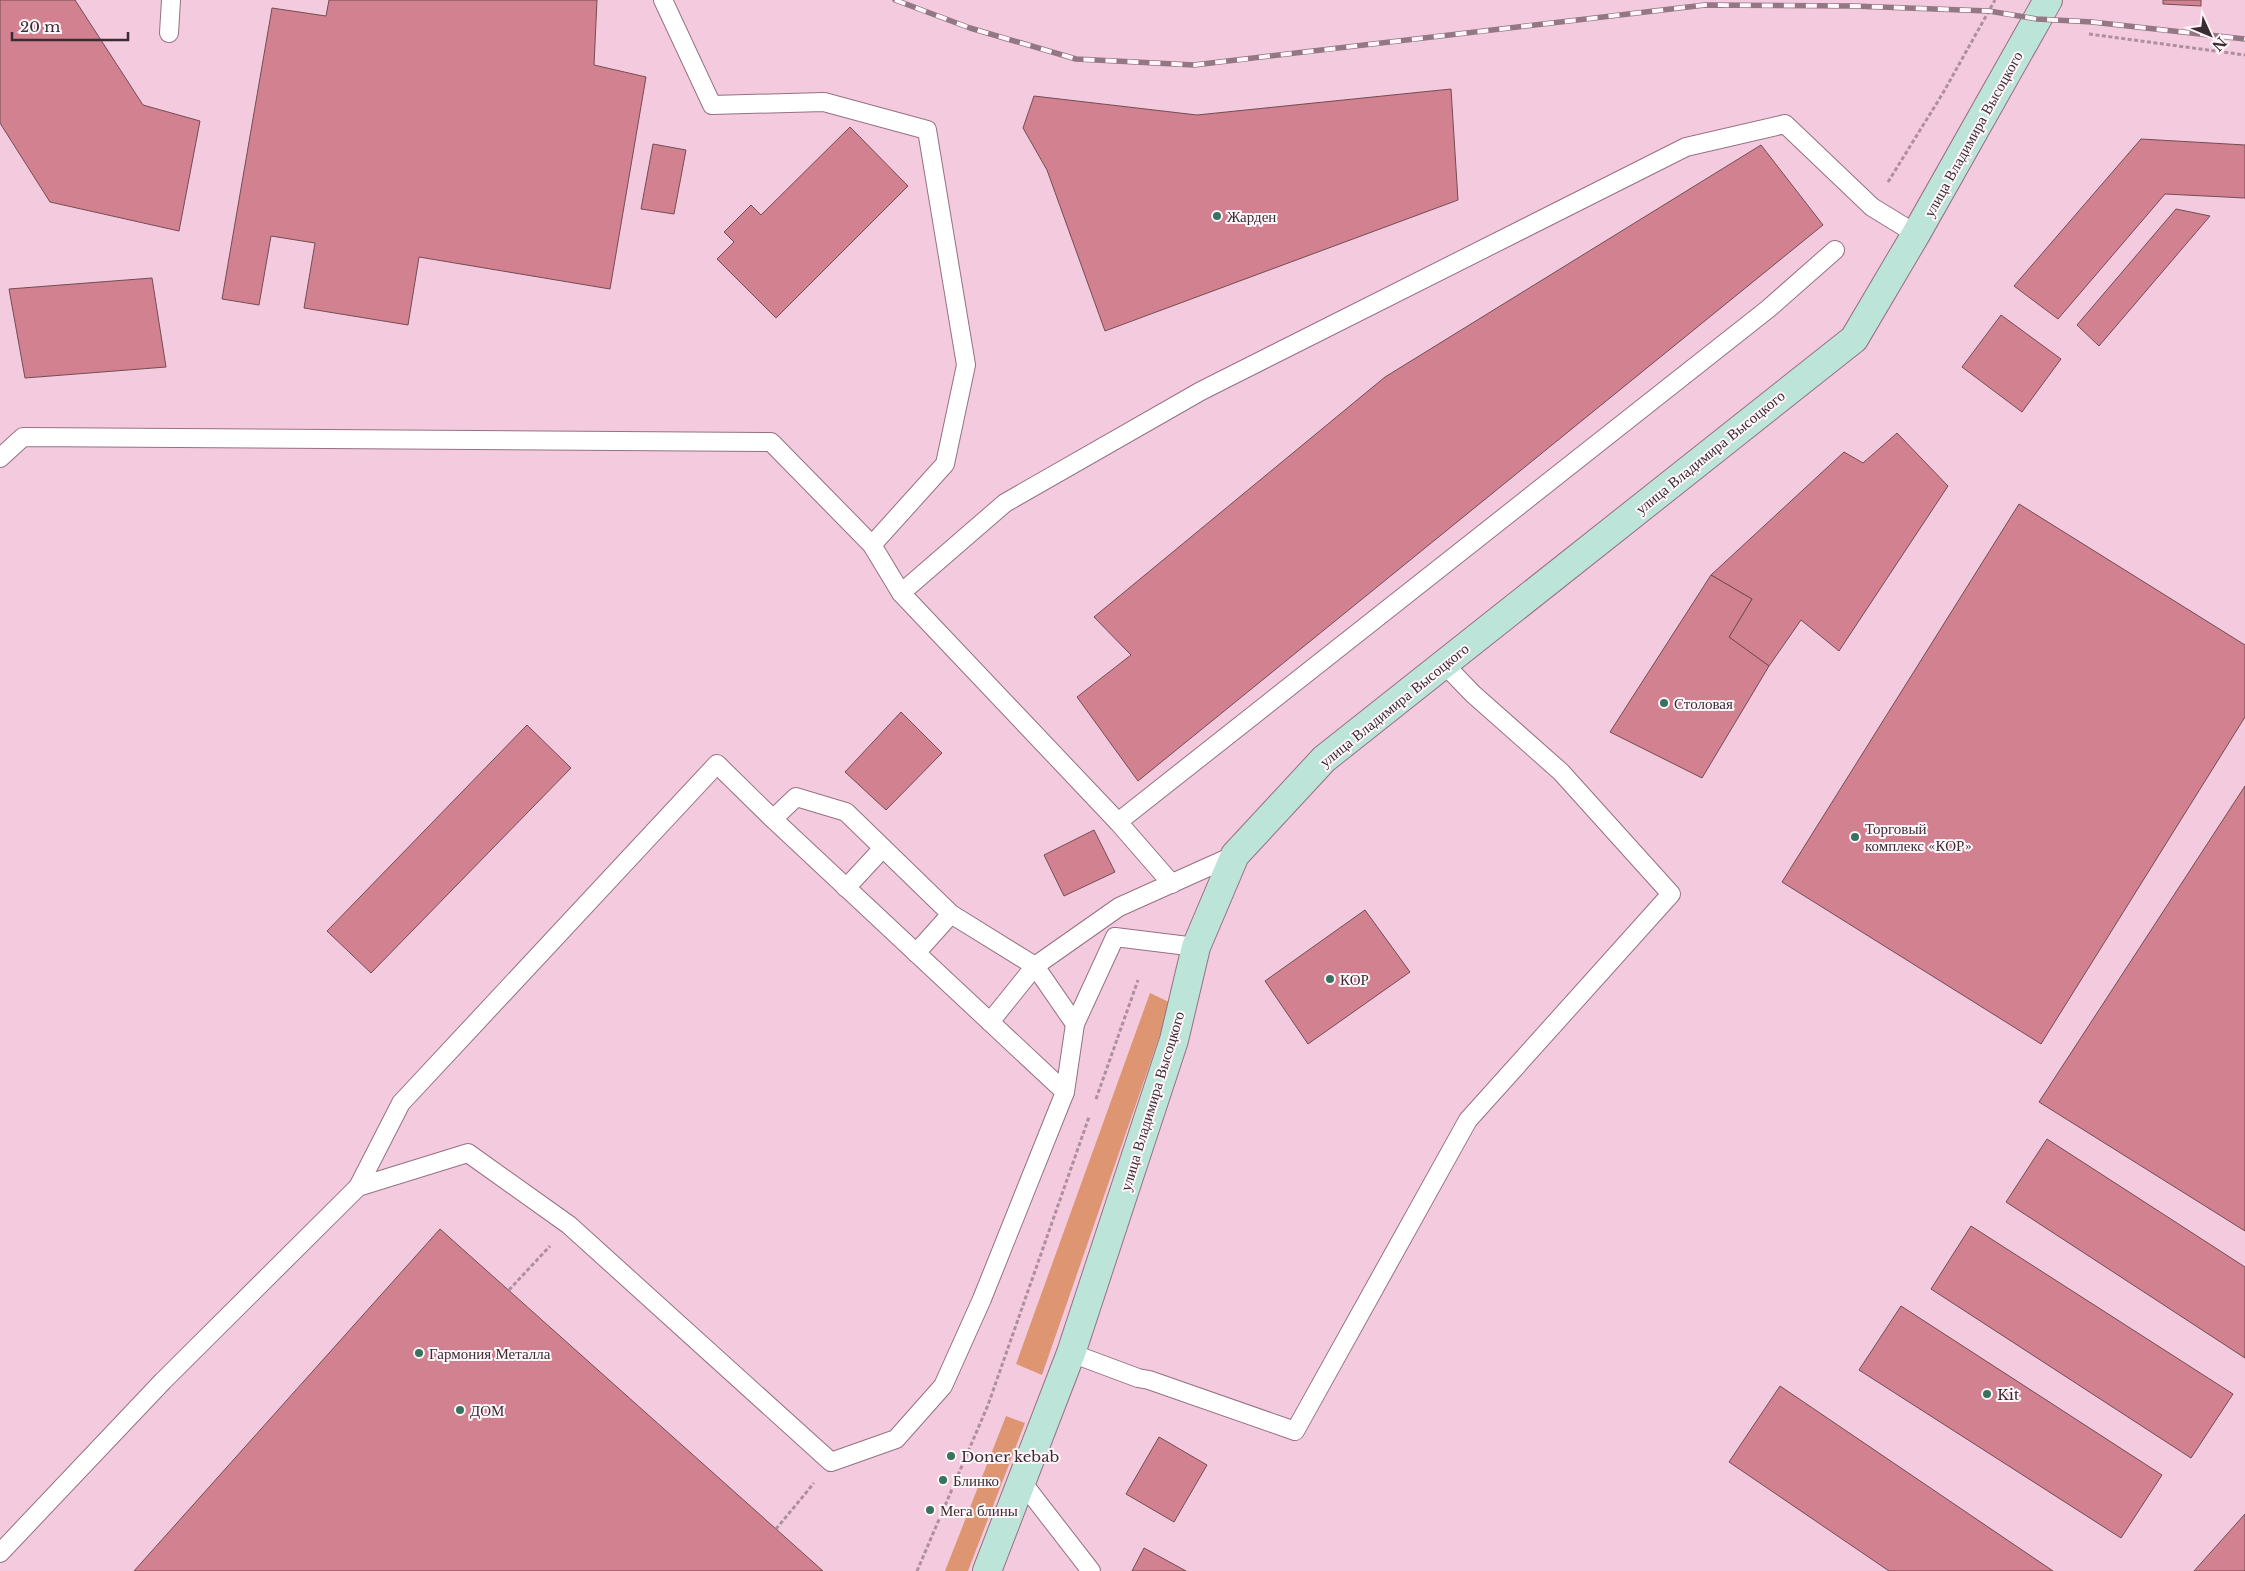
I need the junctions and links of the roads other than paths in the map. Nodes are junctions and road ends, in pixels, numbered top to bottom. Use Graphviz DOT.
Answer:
graph roads {
  1 [pos="171,0"];
  2 [pos="663,0"];
  3 [pos="2048,0"];
  4 [pos="169,33"];
  5 [pos="1916,234"];
  6 [pos="1835,250"];
  7 [pos="0,458"];
  8 [pos="872,545"];
  9 [pos="900,593"];
  10 [pos="1444,664"];
  11 [pos="773,819"];
  12 [pos="1118,822"];
  13 [pos="883,848"];
  14 [pos="1235,855"];
  15 [pos="1172,884"];
  16 [pos="846,888"];
  17 [pos="951,914"];
  18 [pos="1196,947"];
  19 [pos="916,953"];
  20 [pos="1035,966"];
  21 [pos="990,1022"];
  22 [pos="1075,1024"];
  23 [pos="1064,1092"];
  24 [pos="358,1187"];
  25 [pos="1071,1353"];
  26 [pos="1022,1482"];
  27 [pos="0,1552"];
  28 [pos="987,1571"];
  29 [pos="1090,1571"];
  1 -- 4 [label="lane"];
  2 -- 8 [label="lane"];
  3 -- 5 [label="main road, улица Владимира Высоцкого"];
  5 -- 9 [label="lane"];
  5 -- 10 [label="main road, улица Владимира Высоцкого"];
  6 -- 12 [label="lane"];
  7 -- 8 [label="lane"];
  8 -- 9 [label="lane"];
  9 -- 12 [label="lane"];
  10 -- 14 [label="main road, улица Владимира Высоцкого"];
  10 -- 25 [label="lane"];
  11 -- 13 [label="lane"];
  11 -- 16 [label="lane"];
  11 -- 24 [label="lane"];
  12 -- 15 [label="lane"];
  13 -- 16 [label="lane"];
  13 -- 17 [label="lane"];
  14 -- 15 [label="lane"];
  14 -- 18 [label="main road, улица Владимира Высоцкого"];
  15 -- 20 [label="lane"];
  16 -- 19 [label="lane"];
  17 -- 19 [label="lane"];
  17 -- 20 [label="lane"];
  18 -- 22 [label="lane"];
  18 -- 25 [label="main road, улица Владимира Высоцкого"];
  19 -- 21 [label="lane"];
  20 -- 21 [label="lane"];
  20 -- 22 [label="lane"];
  21 -- 23 [label="lane"];
  22 -- 23 [label="lane"];
  23 -- 24 [label="lane"];
  24 -- 27 [label="lane"];
  25 -- 26 [label="main road, улица Владимира Высоцкого"];
  26 -- 28 [label="main road, улица Владимира Высоцкого"];
  26 -- 29 [label="lane"];
}
